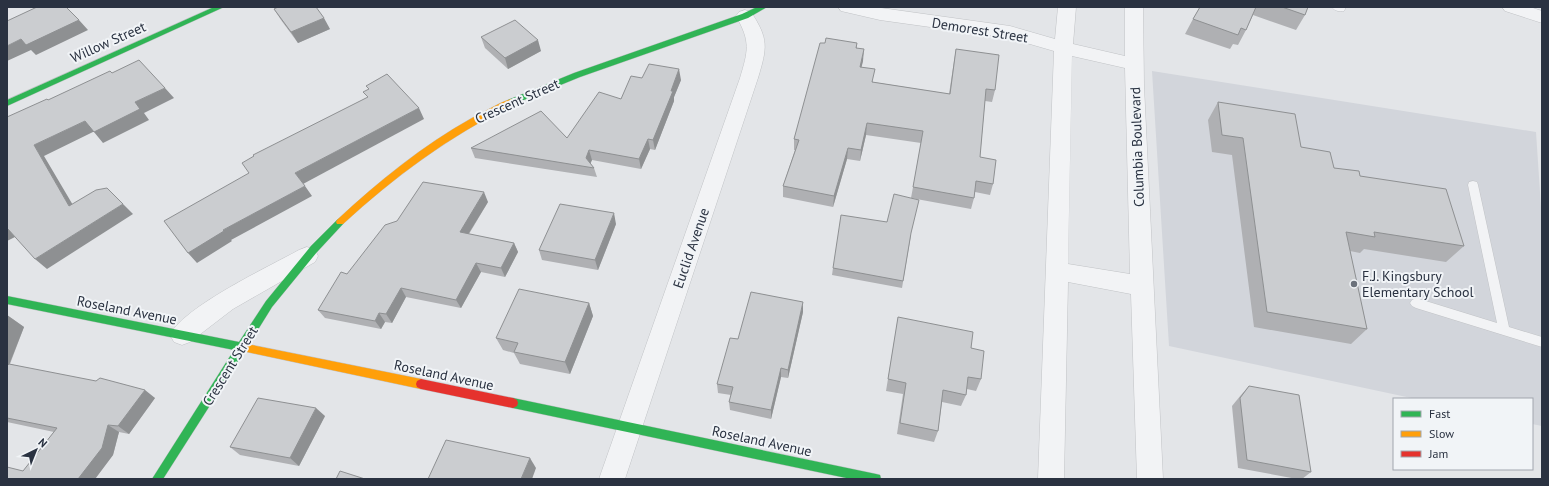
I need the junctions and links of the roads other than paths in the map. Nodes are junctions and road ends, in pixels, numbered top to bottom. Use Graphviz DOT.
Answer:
graph roads {
  1 [pos="220,7"];
  2 [pos="847,7"];
  3 [pos="1067,7"];
  4 [pos="1134,7"];
  5 [pos="1336,7"];
  6 [pos="1342,7"];
  7 [pos="1511,7"];
  8 [pos="754,12"];
  9 [pos="1542,17"];
  10 [pos="1063,48"];
  11 [pos="1134,64"];
  12 [pos="7,102"];
  13 [pos="1473,186"];
  14 [pos="307,256"];
  15 [pos="1056,271"];
  16 [pos="1142,286"];
  17 [pos="7,300"];
  18 [pos="1416,303"];
  19 [pos="1504,330"];
  20 [pos="182,335"];
  21 [pos="1542,342"];
  22 [pos="242,348"];
  23 [pos="630,428"];
  24 [pos="157,479"];
  25 [pos="612,479"];
  26 [pos="876,479"];
  27 [pos="1051,479"];
  28 [pos="1150,479"];
  1 -- 12 [label="street, Willow Street"];
  2 -- 10 [label="street, Demorest Street"];
  3 -- 10 [label="street"];
  4 -- 11 [label="street, Columbia Boulevard"];
  5 -- 6 [label="lane"];
  7 -- 9 [label="street"];
  8 -- 14 [label="street, Crescent Street"];
  8 -- 23 [label="street, Euclid Avenue"];
  10 -- 11 [label="street, Demorest Street"];
  10 -- 15 [label="street"];
  11 -- 16 [label="street, Columbia Boulevard"];
  13 -- 19 [label="lane"];
  14 -- 20 [label="street, Crescent Street"];
  14 -- 22 [label="street, Crescent Street"];
  15 -- 16 [label="street"];
  15 -- 27 [label="street"];
  16 -- 28 [label="street, Columbia Boulevard"];
  17 -- 20 [label="street, Roseland Avenue"];
  18 -- 19 [label="lane"];
  19 -- 21 [label="lane"];
  20 -- 22 [label="street, Roseland Avenue"];
  22 -- 23 [label="street, Roseland Avenue"];
  22 -- 24 [label="street, Crescent Street"];
  23 -- 25 [label="street, Euclid Avenue"];
  23 -- 26 [label="street, Roseland Avenue"];
}
